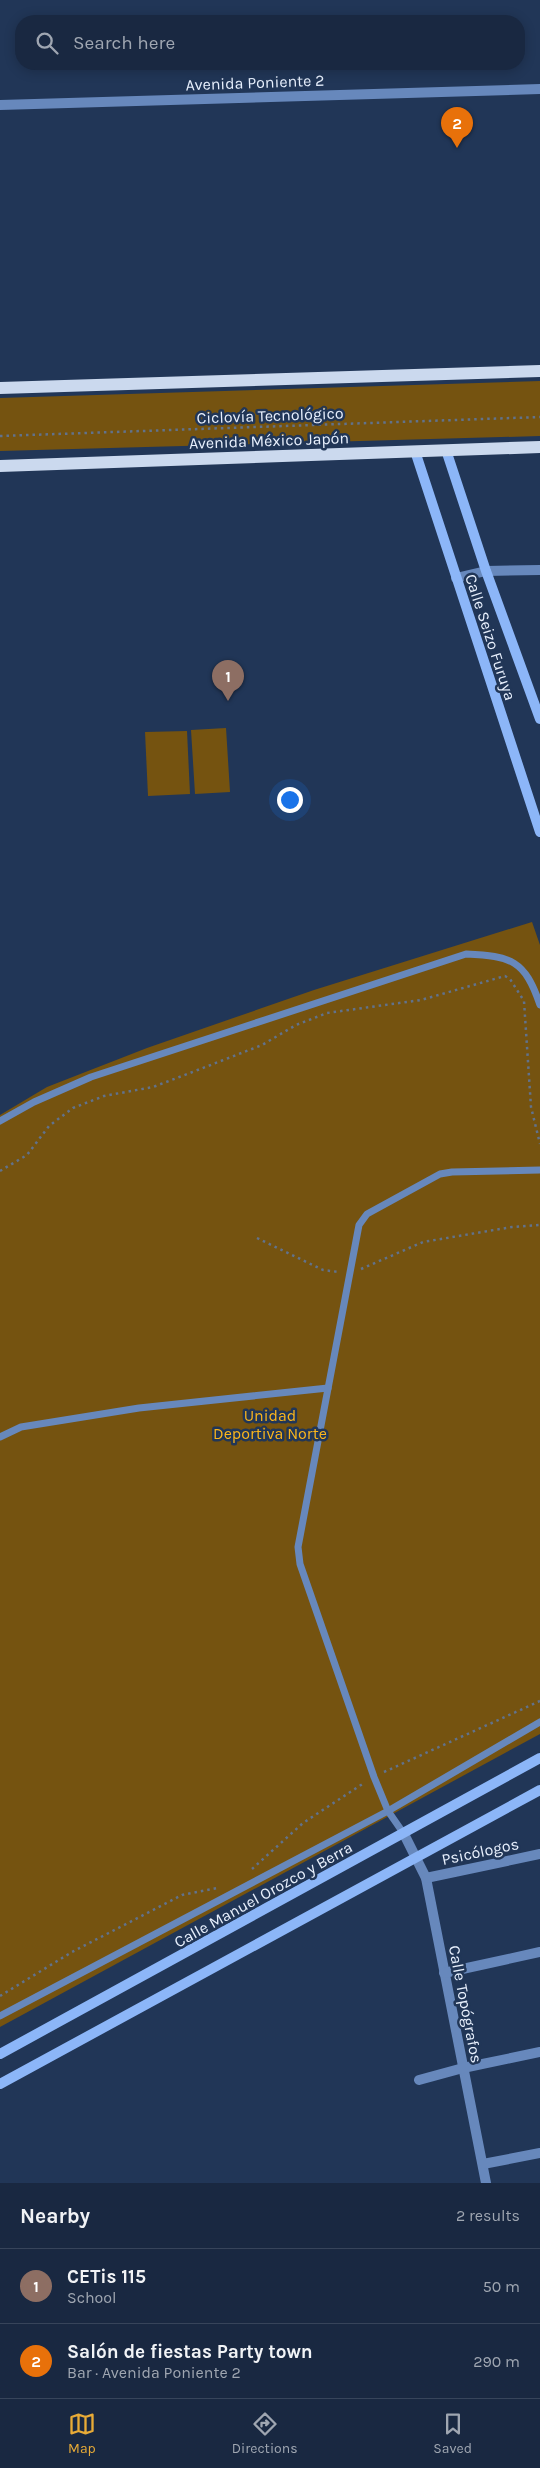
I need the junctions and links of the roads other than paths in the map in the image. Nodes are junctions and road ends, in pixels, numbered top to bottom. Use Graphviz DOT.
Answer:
graph roads {
  1 [pos="540,89"];
  2 [pos="0,105"];
  3 [pos="540,371"];
  4 [pos="0,388"];
  5 [pos="540,446"];
  6 [pos="415,450"];
  7 [pos="446,450"];
  8 [pos="0,466"];
  9 [pos="540,570"];
  10 [pos="486,572"];
  11 [pos="456,578"];
  12 [pos="540,719"];
  13 [pos="540,832"];
  14 [pos="540,1005"];
  15 [pos="0,1121"];
  16 [pos="540,1170"];
  17 [pos="328,1388"];
  18 [pos="0,1437"];
  19 [pos="540,1722"];
  20 [pos="540,1758"];
  21 [pos="540,1790"];
  22 [pos="388,1811"];
  23 [pos="404,1834"];
  24 [pos="540,1854"];
  25 [pos="416,1858"];
  26 [pos="426,1878"];
  27 [pos="540,1952"];
  28 [pos="444,1973"];
  29 [pos="0,2016"];
  30 [pos="540,2052"];
  31 [pos="0,2054"];
  32 [pos="463,2068"];
  33 [pos="419,2080"];
  34 [pos="0,2084"];
  35 [pos="540,2153"];
  36 [pos="483,2164"];
  37 [pos="486,2183"];
  1 -- 2 [label="street, Avenida Poniente 2"];
  3 -- 4 [label="main road"];
  5 -- 7 [label="main road, Avenida México Japón"];
  6 -- 7 [label="main road, Avenida México Japón"];
  6 -- 8 [label="main road, Avenida México Japón"];
  6 -- 11 [label="street, Calle Seizo Furuya"];
  7 -- 10 [label="street, Calle Seizo Furuya"];
  9 -- 10 [label="street"];
  10 -- 11 [label="street"];
  10 -- 12 [label="street, Calle Seizo Furuya"];
  11 -- 13 [label="street, Calle Seizo Furuya"];
  14 -- 15 [label="lane"];
  16 -- 17 [label="lane"];
  17 -- 18 [label="lane"];
  17 -- 22 [label="lane"];
  19 -- 22 [label="lane"];
  20 -- 23 [label="street, Calle Manuel Orozco y Berra"];
  21 -- 25 [label="street"];
  22 -- 23 [label="lane"];
  22 -- 29 [label="lane"];
  23 -- 25 [label="street, Calle Topógrafos"];
  23 -- 31 [label="street, Calle Manuel Orozco y Berra"];
  24 -- 26 [label="street, Psicólogos"];
  25 -- 26 [label="street, Calle Topógrafos"];
  25 -- 34 [label="street"];
  26 -- 28 [label="street, Calle Topógrafos"];
  27 -- 28 [label="street"];
  28 -- 32 [label="street, Calle Topógrafos"];
  30 -- 32 [label="street"];
  32 -- 33 [label="street"];
  32 -- 36 [label="street, Calle Topógrafos"];
  35 -- 36 [label="street"];
  36 -- 37 [label="street, Calle Topógrafos"];
}
